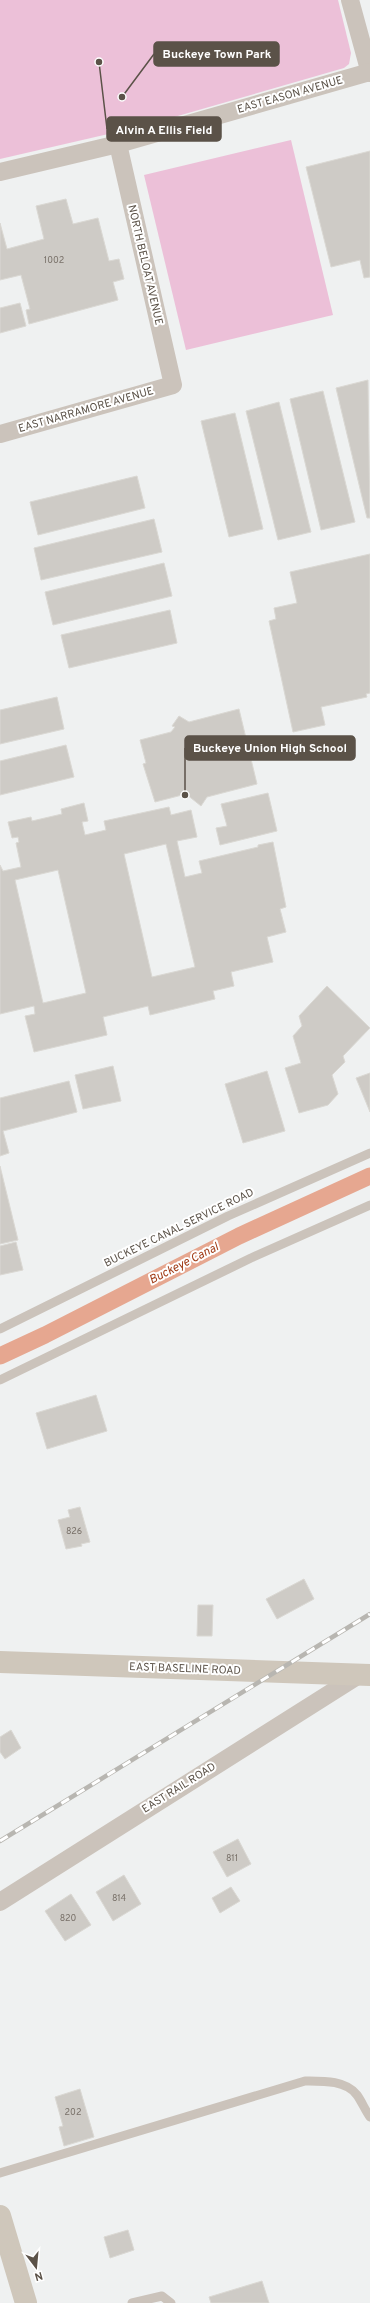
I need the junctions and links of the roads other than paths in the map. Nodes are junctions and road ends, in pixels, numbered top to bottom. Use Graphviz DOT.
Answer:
graph roads {
  1 [pos="350,0"];
  2 [pos="370,73"];
  3 [pos="118,144"];
  4 [pos="0,172"];
  5 [pos="172,385"];
  6 [pos="0,434"];
  7 [pos="370,1153"];
  8 [pos="370,1205"];
  9 [pos="0,1329"];
  10 [pos="0,1380"];
  11 [pos="0,1662"];
  12 [pos="364,1675"];
  13 [pos="0,1902"];
  14 [pos="370,2117"];
  15 [pos="0,2173"];
  16 [pos="0,2216"];
  17 [pos="26,2303"];
  18 [pos="132,2303"];
  19 [pos="171,2303"];
  1 -- 2 [label="street"];
  2 -- 3 [label="street, EAST EASON AVENUE"];
  3 -- 4 [label="street, EAST EASON AVENUE"];
  3 -- 5 [label="street, NORTH BELOAT AVENUE"];
  5 -- 6 [label="street, EAST NARRAMORE AVENUE"];
  7 -- 9 [label="lane, BUCKEYE CANAL SERVICE ROAD"];
  8 -- 10 [label="lane"];
  11 -- 12 [label="main road, EAST BASELINE ROAD"];
  12 -- 13 [label="street, EAST RAIL ROAD"];
  14 -- 15 [label="lane"];
  16 -- 17 [label="main road"];
  18 -- 19 [label="lane"];
}
